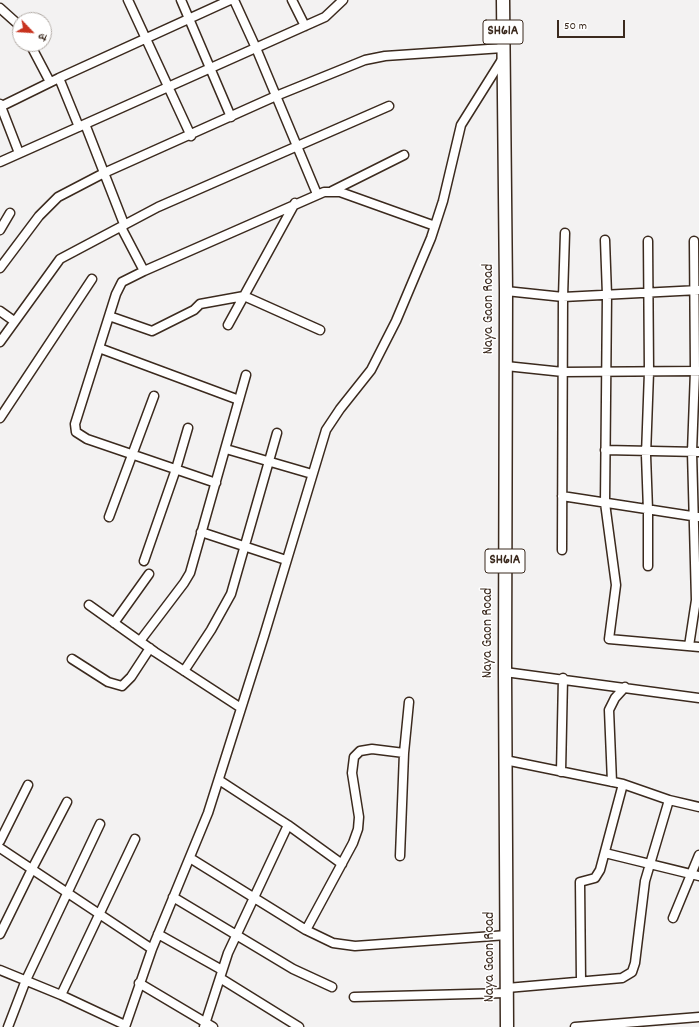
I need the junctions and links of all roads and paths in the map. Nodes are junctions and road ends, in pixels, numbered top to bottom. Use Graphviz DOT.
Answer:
graph roads {
  1 [pos="128,0"];
  2 [pos="181,0"];
  3 [pos="230,0"];
  4 [pos="234,0"];
  5 [pos="292,0"];
  6 [pos="343,0"];
  7 [pos="503,0"];
  8 [pos="0,8"];
  9 [pos="188,18"];
  10 [pos="12,19"];
  11 [pos="305,26"];
  12 [pos="144,38"];
  13 [pos="256,48"];
  14 [pos="34,52"];
  15 [pos="503,56"];
  16 [pos="209,69"];
  17 [pos="59,78"];
  18 [pos="50,82"];
  19 [pos="168,88"];
  20 [pos="276,96"];
  21 [pos="0,106"];
  22 [pos="389,106"];
  23 [pos="231,118"];
  24 [pos="82,125"];
  25 [pos="191,136"];
  26 [pos="297,147"];
  27 [pos="19,153"];
  28 [pos="404,155"];
  29 [pos="0,162"];
  30 [pos="104,173"];
  31 [pos="332,191"];
  32 [pos="316,194"];
  33 [pos="295,203"];
  34 [pos="10,213"];
  35 [pos="124,224"];
  36 [pos="435,226"];
  37 [pos="0,230"];
  38 [pos="566,233"];
  39 [pos="606,240"];
  40 [pos="648,241"];
  41 [pos="694,241"];
  42 [pos="0,268"];
  43 [pos="144,271"];
  44 [pos="92,279"];
  45 [pos="697,290"];
  46 [pos="506,291"];
  47 [pos="649,293"];
  48 [pos="607,295"];
  49 [pos="244,296"];
  50 [pos="563,297"];
  51 [pos="0,311"];
  52 [pos="109,316"];
  53 [pos="14,321"];
  54 [pos="228,325"];
  55 [pos="320,330"];
  56 [pos="0,342"];
  57 [pos="99,348"];
  58 [pos="506,366"];
  59 [pos="697,371"];
  60 [pos="563,372"];
  61 [pos="605,372"];
  62 [pos="649,372"];
  63 [pos="246,375"];
  64 [pos="154,396"];
  65 [pos="239,400"];
  66 [pos="0,418"];
  67 [pos="188,428"];
  68 [pos="277,433"];
  69 [pos="226,449"];
  70 [pos="605,450"];
  71 [pos="646,451"];
  72 [pos="696,452"];
  73 [pos="133,454"];
  74 [pos="269,461"];
  75 [pos="176,469"];
  76 [pos="312,474"];
  77 [pos="216,483"];
  78 [pos="562,496"];
  79 [pos="605,503"];
  80 [pos="648,510"];
  81 [pos="109,517"];
  82 [pos="697,517"];
  83 [pos="201,532"];
  84 [pos="246,546"];
  85 [pos="562,550"];
  86 [pos="286,560"];
  87 [pos="144,561"];
  88 [pos="648,566"];
  89 [pos="149,574"];
  90 [pos="89,605"];
  91 [pos="114,623"];
  92 [pos="140,641"];
  93 [pos="690,646"];
  94 [pos="699,647"];
  95 [pos="150,648"];
  96 [pos="72,659"];
  97 [pos="184,671"];
  98 [pos="505,672"];
  99 [pos="563,678"];
  100 [pos="625,687"];
  101 [pos="699,698"];
  102 [pos="409,702"];
  103 [pos="241,708"];
  104 [pos="404,753"];
  105 [pos="505,760"];
  106 [pos="561,772"];
  107 [pos="219,780"];
  108 [pos="612,782"];
  109 [pos="623,784"];
  110 [pos="28,785"];
  111 [pos="669,800"];
  112 [pos="67,802"];
  113 [pos="699,808"];
  114 [pos="100,824"];
  115 [pos="288,825"];
  116 [pos="134,839"];
  117 [pos="0,841"];
  118 [pos="0,848"];
  119 [pos="605,852"];
  120 [pos="699,855"];
  121 [pos="400,856"];
  122 [pos="190,858"];
  123 [pos="342,864"];
  124 [pos="650,864"];
  125 [pos="32,869"];
  126 [pos="695,875"];
  127 [pos="67,892"];
  128 [pos="173,897"];
  129 [pos="255,897"];
  130 [pos="100,915"];
  131 [pos="673,918"];
  132 [pos="306,930"];
  133 [pos="0,934"];
  134 [pos="158,934"];
  135 [pos="507,935"];
  136 [pos="236,937"];
  137 [pos="152,949"];
  138 [pos="0,970"];
  139 [pos="222,970"];
  140 [pos="220,978"];
  141 [pos="26,980"];
  142 [pos="581,981"];
  143 [pos="139,983"];
  144 [pos="332,987"];
  145 [pos="507,990"];
  146 [pos="61,995"];
  147 [pos="354,997"];
  148 [pos="699,1017"];
  149 [pos="661,1024"];
  150 [pos="617,1025"];
  151 [pos="125,1026"];
  152 [pos="208,1026"];
  153 [pos="8,1027"];
  154 [pos="299,1027"];
  155 [pos="507,1027"];
  156 [pos="575,1027"];
  1 -- 12 [label="street"];
  2 -- 9 [label="street"];
  3 -- 9 [label="street"];
  4 -- 13 [label="street"];
  5 -- 11 [label="street"];
  6 -- 11 [label="street"];
  7 -- 15 [label="main road, SH61A"];
  8 -- 10 [label="street"];
  9 -- 12 [label="street"];
  9 -- 16 [label="street"];
  11 -- 13 [label="street"];
  12 -- 17 [label="street"];
  12 -- 19 [label="street"];
  13 -- 16 [label="street"];
  13 -- 20 [label="street"];
  14 -- 18 [label="street"];
  15 -- 20 [label="street"];
  15 -- 36 [label="street"];
  15 -- 46 [label="main road, Naya Gaon Road / SH61A"];
  16 -- 19 [label="street"];
  16 -- 23 [label="street"];
  17 -- 18 [label="street"];
  17 -- 24 [label="street"];
  18 -- 21 [label="street"];
  19 -- 24 [label="street"];
  19 -- 25 [label="street"];
  20 -- 23 [label="street"];
  20 -- 26 [label="street"];
  21 -- 27 [label="street"];
  22 -- 26 [label="street"];
  23 -- 25 [label="street"];
  24 -- 27 [label="street"];
  24 -- 30 [label="street"];
  25 -- 30 [label="street"];
  26 -- 32 [label="street"];
  26 -- 35 [label="street"];
  27 -- 29 [label="street"];
  28 -- 31 [label="street"];
  30 -- 35 [label="street"];
  30 -- 42 [label="street"];
  31 -- 32 [label="street"];
  31 -- 36 [label="street"];
  32 -- 33 [label="street"];
  33 -- 43 [label="street"];
  33 -- 49 [label="street"];
  34 -- 37 [label="street"];
  35 -- 43 [label="street"];
  35 -- 53 [label="street"];
  36 -- 76 [label="street"];
  38 -- 50 [label="street"];
  39 -- 48 [label="street"];
  40 -- 47 [label="street"];
  41 -- 45 [label="street"];
  43 -- 52 [label="street"];
  44 -- 66 [label="street"];
  45 -- 47 [label="street"];
  45 -- 59 [label="street"];
  46 -- 50 [label="street"];
  46 -- 58 [label="main road, Naya Gaon Road / SH61A"];
  47 -- 48 [label="street"];
  47 -- 62 [label="street"];
  48 -- 50 [label="street"];
  48 -- 61 [label="street"];
  49 -- 52 [label="street"];
  49 -- 54 [label="street"];
  49 -- 55 [label="street"];
  50 -- 60 [label="street"];
  51 -- 53 [label="street"];
  52 -- 57 [label="street"];
  53 -- 56 [label="street"];
  57 -- 65 [label="street"];
  57 -- 73 [label="street"];
  58 -- 60 [label="street"];
  58 -- 98 [label="main road, Naya Gaon Road / SH61A"];
  59 -- 62 [label="street"];
  59 -- 72 [label="street"];
  60 -- 61 [label="street"];
  60 -- 78 [label="street"];
  61 -- 62 [label="street"];
  61 -- 70 [label="street"];
  62 -- 71 [label="street"];
  63 -- 65 [label="street"];
  64 -- 73 [label="street"];
  65 -- 69 [label="street"];
  67 -- 75 [label="street"];
  68 -- 74 [label="street"];
  69 -- 74 [label="street"];
  69 -- 77 [label="street"];
  70 -- 71 [label="street"];
  70 -- 79 [label="street"];
  71 -- 72 [label="street"];
  71 -- 80 [label="street"];
  72 -- 82 [label="street"];
  73 -- 75 [label="street"];
  73 -- 81 [label="street"];
  74 -- 76 [label="street"];
  74 -- 84 [label="street"];
  75 -- 77 [label="street"];
  75 -- 87 [label="street"];
  76 -- 86 [label="street"];
  77 -- 83 [label="street"];
  78 -- 79 [label="street"];
  78 -- 85 [label="street"];
  79 -- 80 [label="street"];
  79 -- 93 [label="street"];
  80 -- 82 [label="street"];
  80 -- 88 [label="street"];
  82 -- 93 [label="street"];
  83 -- 84 [label="street"];
  83 -- 92 [label="street"];
  84 -- 86 [label="street"];
  84 -- 97 [label="street"];
  86 -- 103 [label="street"];
  89 -- 91 [label="street"];
  90 -- 91 [label="street"];
  91 -- 92 [label="street"];
  92 -- 95 [label="street"];
  93 -- 94 [label="street"];
  95 -- 96 [label="street"];
  95 -- 97 [label="street"];
  97 -- 103 [label="street"];
  98 -- 99 [label="street"];
  98 -- 105 [label="main road, Naya Gaon Road / SH61A"];
  99 -- 100 [label="street"];
  99 -- 106 [label="street"];
  100 -- 101 [label="street"];
  100 -- 108 [label="street"];
  102 -- 104 [label="street"];
  103 -- 107 [label="street"];
  104 -- 121 [label="street"];
  104 -- 123 [label="street"];
  105 -- 106 [label="street"];
  105 -- 135 [label="main road, Naya Gaon Road / SH61A"];
  106 -- 108 [label="street"];
  107 -- 115 [label="street"];
  107 -- 122 [label="street"];
  108 -- 109 [label="street"];
  109 -- 111 [label="street"];
  109 -- 119 [label="street"];
  110 -- 117 [label="street"];
  111 -- 113 [label="street"];
  111 -- 124 [label="street"];
  112 -- 125 [label="street"];
  114 -- 127 [label="street"];
  115 -- 123 [label="street"];
  115 -- 129 [label="street"];
  116 -- 130 [label="street"];
  118 -- 125 [label="street"];
  119 -- 124 [label="street"];
  119 -- 142 [label="street"];
  120 -- 126 [label="street"];
  122 -- 128 [label="street"];
  122 -- 129 [label="street"];
  123 -- 132 [label="street"];
  124 -- 126 [label="street"];
  124 -- 142 [label="street"];
  125 -- 127 [label="street"];
  125 -- 133 [label="street"];
  126 -- 131 [label="street"];
  127 -- 130 [label="street"];
  127 -- 141 [label="street"];
  128 -- 134 [label="street"];
  128 -- 136 [label="street"];
  129 -- 132 [label="street"];
  129 -- 136 [label="street"];
  130 -- 137 [label="street"];
  130 -- 146 [label="street"];
  132 -- 135 [label="street"];
  134 -- 137 [label="street"];
  134 -- 139 [label="street"];
  135 -- 145 [label="main road, Naya Gaon Road / SH61A"];
  136 -- 139 [label="street"];
  136 -- 144 [label="street"];
  137 -- 143 [label="street"];
  138 -- 141 [label="street"];
  139 -- 140 [label="street"];
  140 -- 152 [label="street"];
  140 -- 154 [label="street"];
  141 -- 146 [label="street"];
  141 -- 153 [label="street"];
  142 -- 145 [label="street"];
  143 -- 151 [label="street"];
  143 -- 152 [label="street"];
  145 -- 147 [label="street"];
  145 -- 155 [label="main road, Naya Gaon Road / SH61A"];
  146 -- 151 [label="street"];
  148 -- 149 [label="street"];
  149 -- 150 [label="street"];
  150 -- 156 [label="street"];
}
